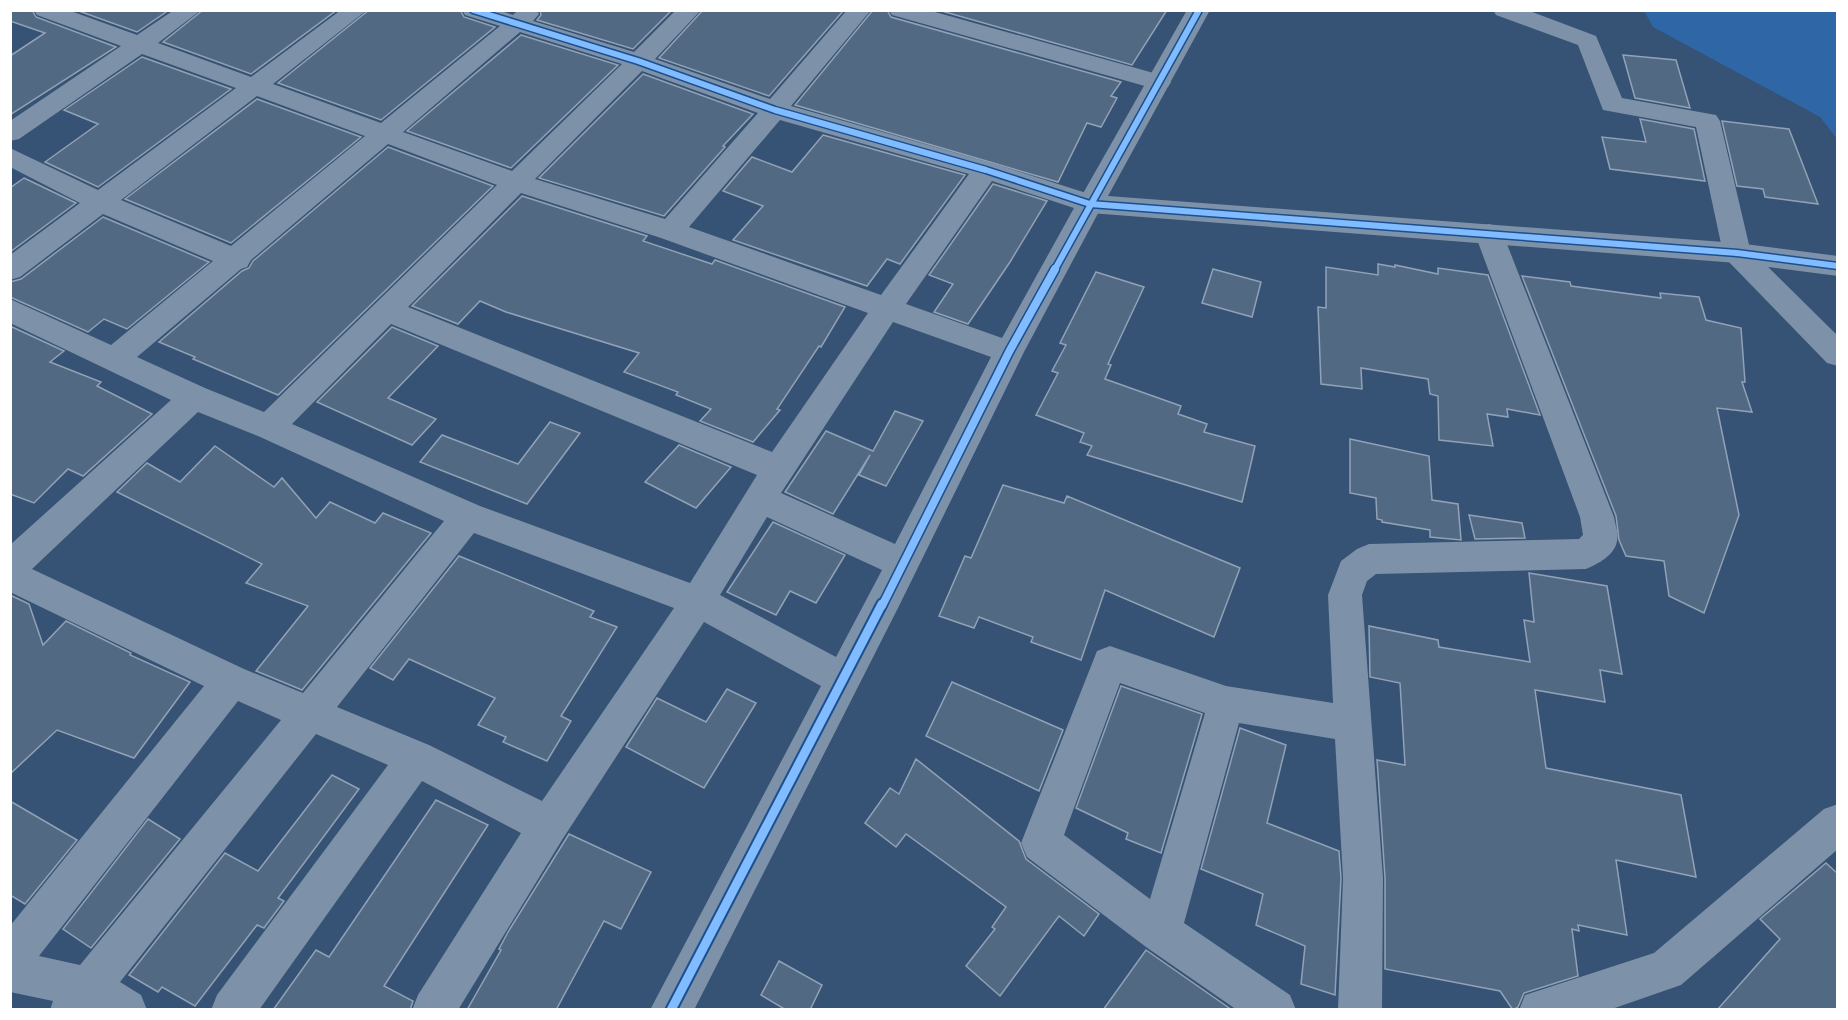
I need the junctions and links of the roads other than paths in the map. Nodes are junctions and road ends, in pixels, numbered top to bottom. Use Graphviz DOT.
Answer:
graph roads {
  1 [pos="45,10"];
  2 [pos="190,10"];
  3 [pos="356,10"];
  4 [pos="473,10"];
  5 [pos="690,10"];
  6 [pos="860,10"];
  7 [pos="900,10"];
  8 [pos="1199,10"];
  9 [pos="1504,10"];
  10 [pos="524,18"];
  11 [pos="137,45"];
  12 [pos="638,61"];
  13 [pos="1159,82"];
  14 [pos="253,87"];
  15 [pos="775,110"];
  16 [pos="10,133"];
  17 [pos="384,135"];
  18 [pos="10,156"];
  19 [pos="986,170"];
  20 [pos="516,182"];
  21 [pos="100,202"];
  22 [pos="1090,204"];
  23 [pos="671,231"];
  24 [pos="1489,234"];
  25 [pos="1737,253"];
  26 [pos="237,260"];
  27 [pos="1838,266"];
  28 [pos="10,270"];
  29 [pos="887,308"];
  30 [pos="10,310"];
  31 [pos="387,310"];
  32 [pos="1009,352"];
  33 [pos="1838,355"];
  34 [pos="114,359"];
  35 [pos="194,397"];
  36 [pos="269,427"];
  37 [pos="778,469"];
  38 [pos="760,499"];
  39 [pos="468,516"];
  40 [pos="903,564"];
  41 [pos="10,567"];
  42 [pos="10,575"];
  43 [pos="698,602"];
  44 [pos="843,679"];
  45 [pos="231,681"];
  46 [pos="1226,703"];
  47 [pos="309,713"];
  48 [pos="1353,724"];
  49 [pos="416,758"];
  50 [pos="1838,823"];
  51 [pos="548,826"];
  52 [pos="1161,932"];
  53 [pos="10,960"];
  54 [pos="10,971"];
  55 [pos="80,998"];
  56 [pos="126,1010"];
  57 [pos="232,1010"];
  58 [pos="434,1010"];
  59 [pos="671,1010"];
  60 [pos="1275,1010"];
  61 [pos="1360,1010"];
  62 [pos="1540,1010"];
  1 -- 11 [label="street"];
  2 -- 11 [label="street"];
  3 -- 14 [label="street"];
  4 -- 10 [label="street"];
  5 -- 12 [label="street"];
  6 -- 15 [label="street"];
  7 -- 13 [label="street"];
  8 -- 13 [label="street"];
  9 -- 25 [label="street"];
  10 -- 12 [label="street"];
  10 -- 17 [label="street"];
  11 -- 14 [label="street"];
  11 -- 16 [label="street"];
  12 -- 15 [label="street"];
  12 -- 20 [label="street"];
  13 -- 22 [label="street"];
  14 -- 17 [label="street"];
  14 -- 21 [label="street"];
  15 -- 19 [label="street"];
  15 -- 23 [label="street"];
  17 -- 20 [label="street"];
  17 -- 26 [label="street"];
  18 -- 21 [label="street"];
  19 -- 22 [label="street"];
  19 -- 29 [label="street"];
  20 -- 23 [label="street"];
  20 -- 31 [label="street"];
  21 -- 26 [label="street"];
  21 -- 28 [label="street"];
  22 -- 24 [label="street"];
  22 -- 32 [label="street"];
  23 -- 29 [label="street"];
  24 -- 25 [label="street"];
  24 -- 48 [label="street"];
  25 -- 27 [label="street"];
  25 -- 33 [label="street"];
  26 -- 34 [label="street"];
  29 -- 32 [label="street"];
  29 -- 37 [label="street"];
  30 -- 34 [label="street"];
  31 -- 36 [label="street"];
  31 -- 37 [label="street"];
  32 -- 40 [label="street"];
  34 -- 35 [label="street"];
  35 -- 36 [label="street"];
  35 -- 41 [label="street"];
  36 -- 39 [label="street"];
  37 -- 38 [label="street"];
  38 -- 40 [label="street"];
  38 -- 43 [label="street"];
  39 -- 43 [label="street"];
  39 -- 47 [label="street"];
  40 -- 44 [label="street"];
  42 -- 45 [label="street"];
  43 -- 44 [label="street"];
  43 -- 51 [label="street"];
  44 -- 59 [label="street"];
  45 -- 47 [label="street"];
  45 -- 53 [label="street"];
  46 -- 48 [label="street"];
  46 -- 52 [label="street"];
  46 -- 52 [label="street"];
  47 -- 49 [label="street"];
  47 -- 55 [label="street"];
  48 -- 61 [label="street"];
  49 -- 51 [label="street"];
  49 -- 57 [label="street"];
  50 -- 62 [label="street"];
  51 -- 58 [label="street"];
  52 -- 60 [label="street"];
  54 -- 55 [label="street"];
  55 -- 56 [label="street"];
}
